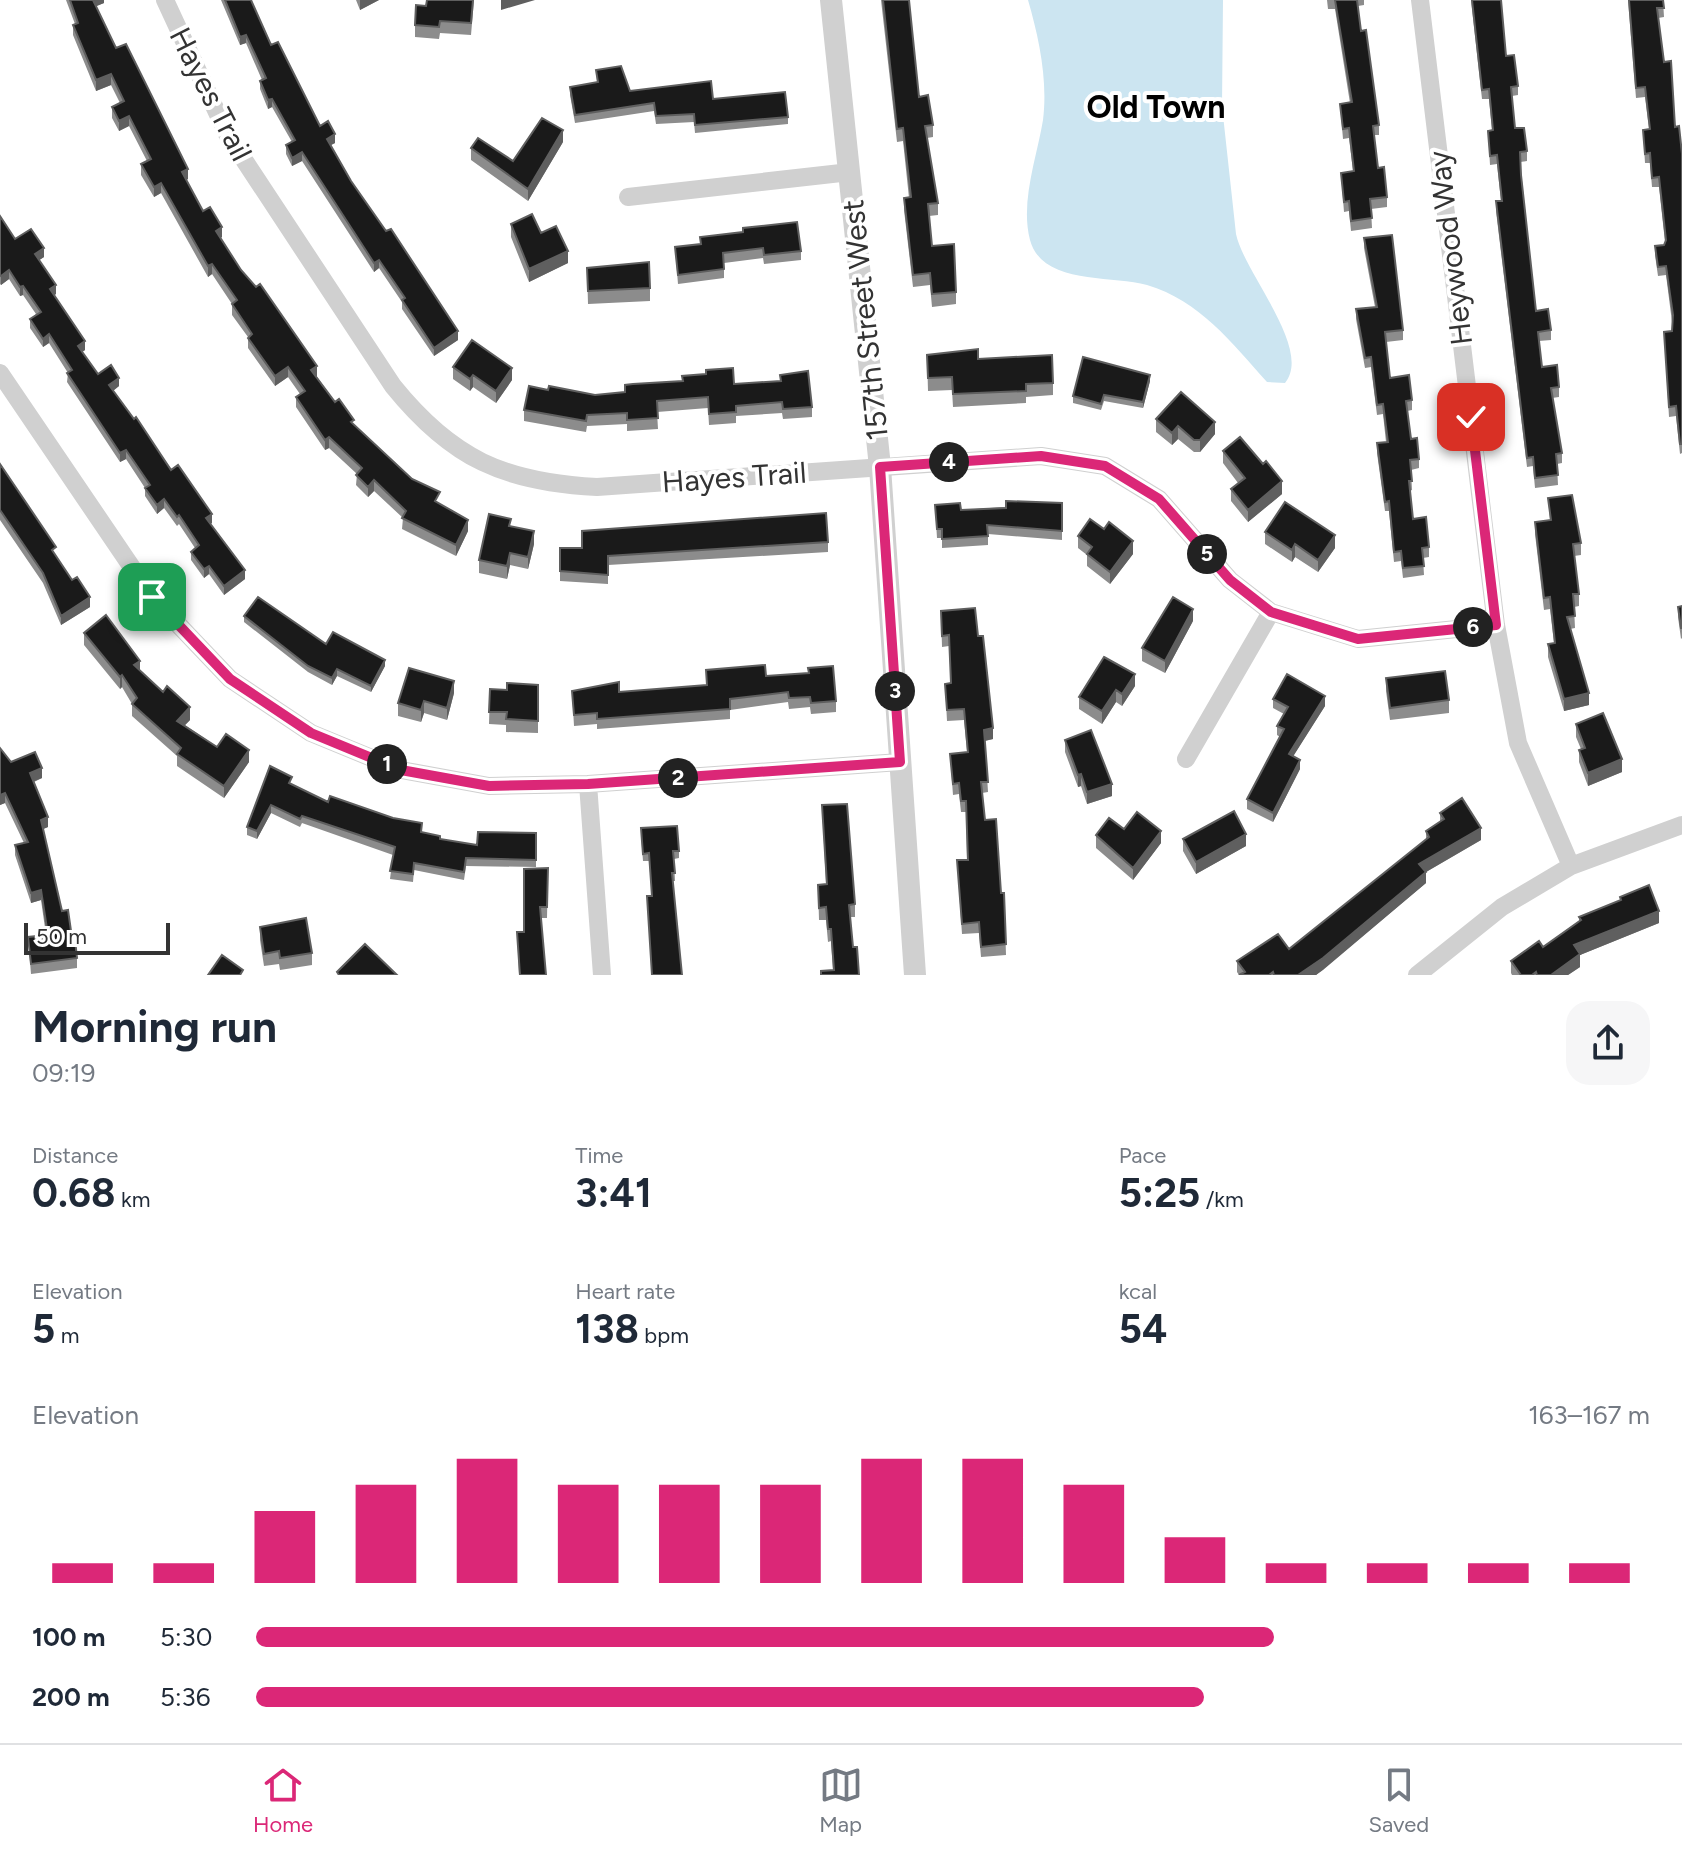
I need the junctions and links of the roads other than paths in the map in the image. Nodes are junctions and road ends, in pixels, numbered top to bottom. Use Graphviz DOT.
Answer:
graph roads {
  1 [pos="165,0"];
  2 [pos="831,0"];
  3 [pos="1420,0"];
  4 [pos="850,172"];
  5 [pos="628,197"];
  6 [pos="0,373"];
  7 [pos="880,467"];
  8 [pos="1271,612"];
  9 [pos="1496,625"];
  10 [pos="1186,759"];
  11 [pos="900,762"];
  12 [pos="588,784"];
  13 [pos="1682,825"];
  14 [pos="1571,866"];
  15 [pos="1440,968"];
  16 [pos="602,975"];
  17 [pos="915,975"];
  18 [pos="1417,975"];
  1 -- 7 [label="street, Hayes Trail"];
  2 -- 4 [label="street, 157th Street West"];
  3 -- 9 [label="street, Heywood Way"];
  4 -- 5 [label="street"];
  4 -- 7 [label="street, 157th Street West"];
  6 -- 12 [label="street"];
  7 -- 8 [label="street, Hayes Trail"];
  7 -- 11 [label="street, 157th Street West"];
  8 -- 9 [label="street, Hayes Trail"];
  8 -- 10 [label="street"];
  9 -- 14 [label="street, Heywood Way"];
  11 -- 12 [label="street"];
  11 -- 17 [label="street, 157th Street West"];
  12 -- 16 [label="street"];
  13 -- 14 [label="street"];
  14 -- 15 [label="street"];
  15 -- 18 [label="street"];
}
